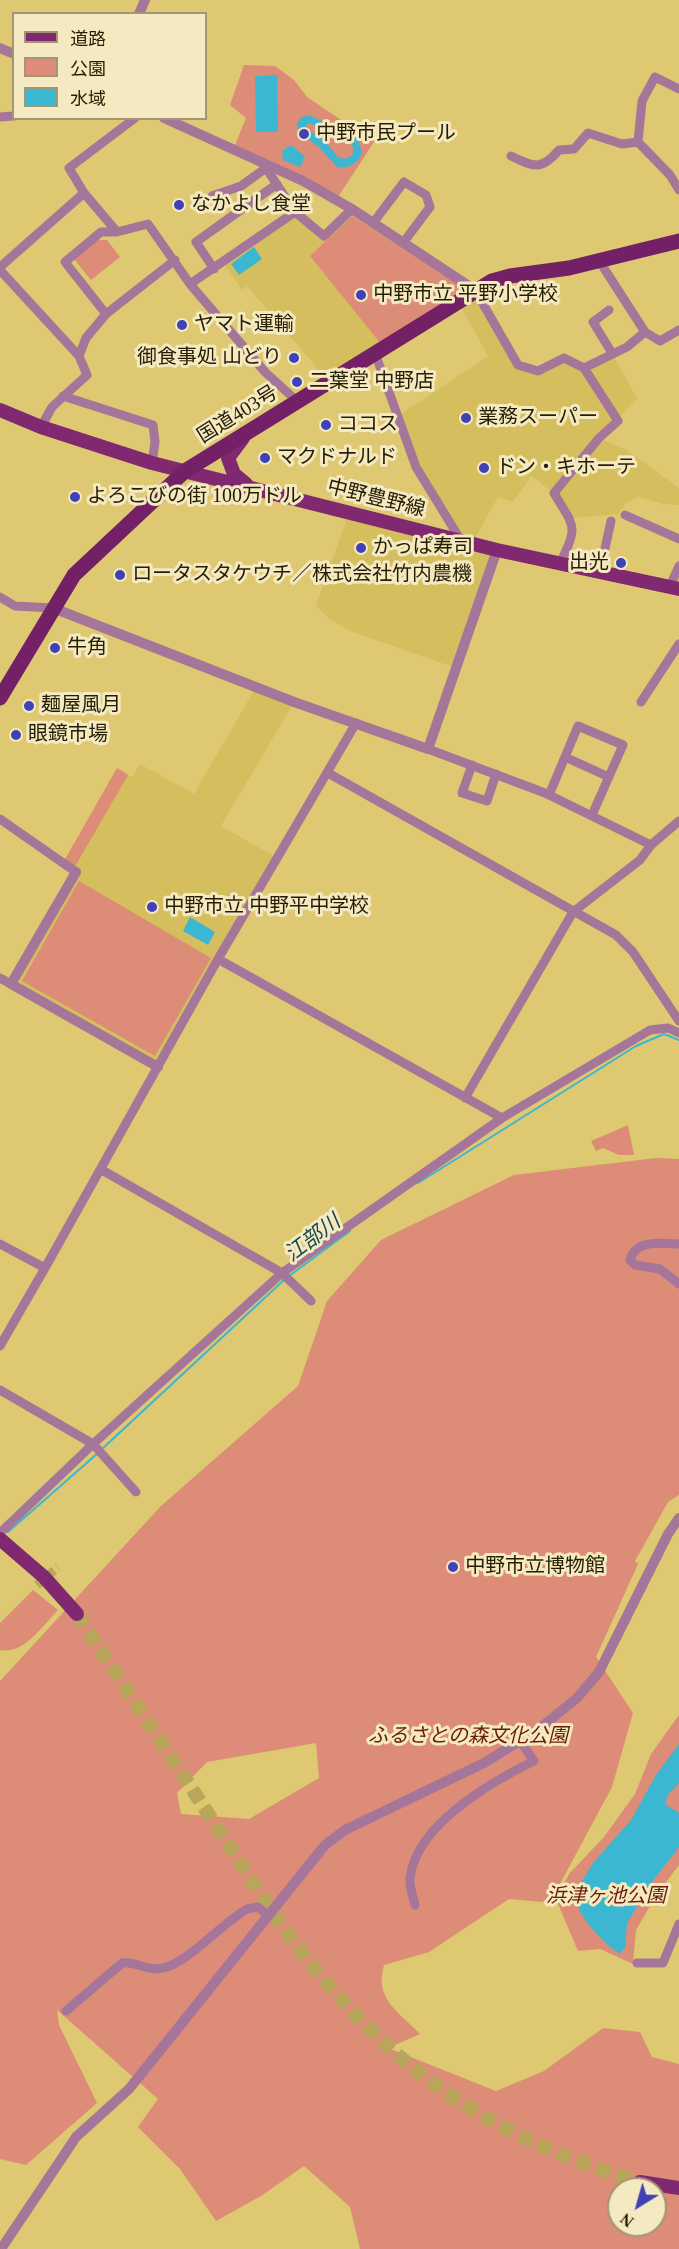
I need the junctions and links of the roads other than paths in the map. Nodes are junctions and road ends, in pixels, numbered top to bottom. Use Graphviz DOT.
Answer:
graph roads {
  1 [pos="679,89"];
  2 [pos="132,120"];
  3 [pos="168,120"];
  4 [pos="638,142"];
  5 [pos="511,156"];
  6 [pos="264,165"];
  7 [pos="277,184"];
  8 [pos="679,190"];
  9 [pos="84,193"];
  10 [pos="213,196"];
  11 [pos="352,209"];
  12 [pos="295,212"];
  13 [pos="373,223"];
  14 [pos="117,232"];
  15 [pos="679,241"];
  16 [pos="403,243"];
  17 [pos="175,260"];
  18 [pos="600,262"];
  19 [pos="0,268"];
  20 [pos="214,269"];
  21 [pos="190,284"];
  22 [pos="475,290"];
  23 [pos="609,310"];
  24 [pos="106,314"];
  25 [pos="679,330"];
  26 [pos="645,332"];
  27 [pos="375,353"];
  28 [pos="612,353"];
  29 [pos="79,356"];
  30 [pos="584,369"];
  31 [pos="63,396"];
  32 [pos="298,402"];
  33 [pos="0,410"];
  34 [pos="42,427"];
  35 [pos="243,438"];
  36 [pos="152,463"];
  37 [pos="185,471"];
  38 [pos="251,487"];
  39 [pos="625,516"];
  40 [pos="611,521"];
  41 [pos="460,539"];
  42 [pos="679,539"];
  43 [pos="497,549"];
  44 [pos="560,563"];
  45 [pos="679,566"];
  46 [pos="600,571"];
  47 [pos="674,588"];
  48 [pos="0,597"];
  49 [pos="53,608"];
  50 [pos="679,644"];
  51 [pos="0,698"];
  52 [pos="641,702"];
  53 [pos="356,723"];
  54 [pos="428,749"];
  55 [pos="565,757"];
  56 [pos="472,765"];
  57 [pos="328,773"];
  58 [pos="496,774"];
  59 [pos="609,777"];
  60 [pos="549,795"];
  61 [pos="592,814"];
  62 [pos="0,819"];
  63 [pos="679,821"];
  64 [pos="651,845"];
  65 [pos="76,872"];
  66 [pos="573,912"];
  67 [pos="218,959"];
  68 [pos="0,978"];
  69 [pos="11,984"];
  70 [pos="679,1022"];
  71 [pos="679,1033"];
  72 [pos="158,1067"];
  73 [pos="465,1098"];
  74 [pos="502,1118"];
  75 [pos="102,1170"];
  76 [pos="0,1244"];
  77 [pos="679,1244"];
  78 [pos="45,1268"];
  79 [pos="282,1274"];
  80 [pos="679,1284"];
  81 [pos="311,1301"];
  82 [pos="0,1346"];
  83 [pos="0,1390"];
  84 [pos="93,1444"];
  85 [pos="136,1492"];
  86 [pos="679,1518"];
  87 [pos="2,1530"];
  88 [pos="77,1614"];
  89 [pos="520,1741"];
  90 [pos="415,1905"];
  91 [pos="269,1916"];
  92 [pos="679,1924"];
  93 [pos="637,1963"];
  94 [pos="66,2011"];
  95 [pos="1,2249"];
  1 -- 4 [label="street"];
  2 -- 9 [label="street"];
  3 -- 6 [label="street"];
  4 -- 5 [label="street"];
  4 -- 8 [label="street"];
  6 -- 7 [label="street"];
  6 -- 10 [label="street"];
  6 -- 11 [label="street"];
  7 -- 12 [label="street"];
  7 -- 20 [label="street"];
  9 -- 14 [label="street"];
  9 -- 19 [label="street"];
  11 -- 12 [label="street"];
  11 -- 13 [label="street"];
  12 -- 20 [label="street"];
  13 -- 16 [label="street"];
  13 -- 16 [label="street"];
  14 -- 17 [label="street"];
  14 -- 24 [label="street"];
  15 -- 18 [label="highway, 国道403号"];
  16 -- 22 [label="street"];
  17 -- 21 [label="street"];
  17 -- 24 [label="street"];
  18 -- 22 [label="highway, 国道403号"];
  18 -- 26 [label="street"];
  19 -- 29 [label="street"];
  20 -- 21 [label="street"];
  21 -- 32 [label="street"];
  22 -- 27 [label="highway, 国道403号"];
  22 -- 30 [label="street"];
  23 -- 28 [label="street"];
  24 -- 29 [label="street"];
  25 -- 26 [label="street"];
  26 -- 28 [label="street"];
  27 -- 32 [label="highway, 国道403号"];
  27 -- 41 [label="street"];
  28 -- 30 [label="street"];
  29 -- 31 [label="street"];
  30 -- 44 [label="street"];
  31 -- 34 [label="street"];
  31 -- 36 [label="street"];
  32 -- 35 [label="highway, 国道403号"];
  33 -- 34 [label="main road, 中野豊野線"];
  34 -- 36 [label="main road, 中野豊野線"];
  35 -- 37 [label="highway, 国道403号"];
  35 -- 38 [label="main road"];
  36 -- 37 [label="main road, 中野豊野線"];
  37 -- 38 [label="main road, 中野豊野線"];
  37 -- 49 [label="highway, 国道403号"];
  38 -- 41 [label="main road, 中野豊野線"];
  39 -- 42 [label="street"];
  40 -- 46 [label="street"];
  41 -- 43 [label="main road, 中野豊野線"];
  43 -- 44 [label="main road, 中野豊野線"];
  43 -- 54 [label="street"];
  44 -- 46 [label="main road, 中野豊野線"];
  45 -- 47 [label="street"];
  46 -- 47 [label="main road, 中野豊野線"];
  48 -- 49 [label="street"];
  49 -- 51 [label="highway, 国道403号"];
  49 -- 53 [label="street"];
  50 -- 52 [label="street"];
  53 -- 54 [label="street"];
  53 -- 57 [label="street"];
  54 -- 56 [label="street"];
  55 -- 59 [label="street"];
  55 -- 59 [label="street"];
  55 -- 60 [label="street"];
  56 -- 58 [label="street"];
  56 -- 58 [label="street"];
  57 -- 66 [label="street"];
  57 -- 67 [label="street"];
  58 -- 60 [label="street"];
  59 -- 61 [label="street"];
  60 -- 61 [label="street"];
  61 -- 64 [label="street"];
  62 -- 65 [label="street"];
  63 -- 64 [label="street"];
  64 -- 66 [label="street"];
  65 -- 69 [label="street"];
  66 -- 70 [label="street"];
  66 -- 73 [label="street"];
  67 -- 72 [label="street"];
  67 -- 73 [label="street"];
  68 -- 69 [label="street"];
  69 -- 72 [label="street"];
  71 -- 74 [label="street"];
  72 -- 75 [label="street"];
  73 -- 74 [label="street"];
  74 -- 79 [label="street"];
  75 -- 78 [label="street"];
  75 -- 79 [label="street"];
  76 -- 78 [label="street"];
  77 -- 80 [label="street"];
  78 -- 82 [label="street"];
  79 -- 81 [label="street"];
  79 -- 84 [label="street"];
  83 -- 84 [label="street"];
  84 -- 85 [label="street"];
  84 -- 87 [label="street"];
  86 -- 89 [label="street"];
  87 -- 88 [label="main road"];
  89 -- 90 [label="street"];
  89 -- 91 [label="street"];
  91 -- 94 [label="street"];
  91 -- 95 [label="street"];
  92 -- 93 [label="street"];
}
